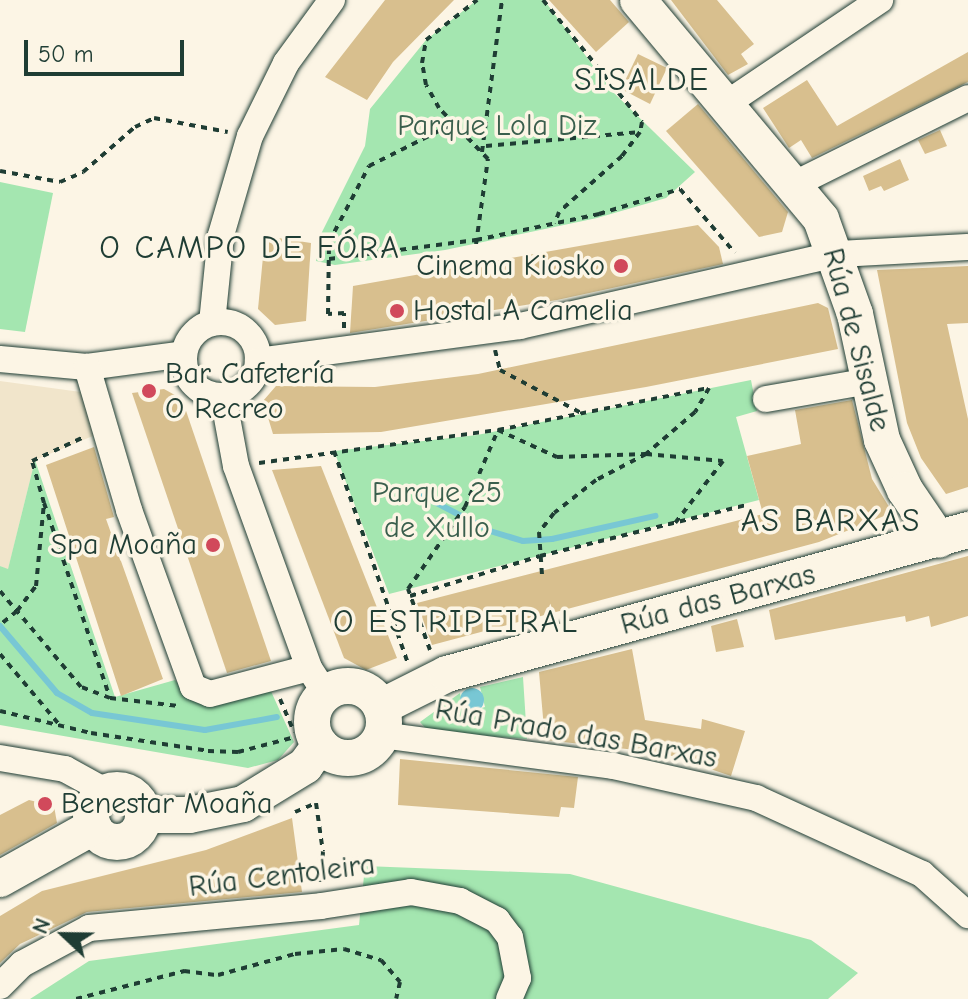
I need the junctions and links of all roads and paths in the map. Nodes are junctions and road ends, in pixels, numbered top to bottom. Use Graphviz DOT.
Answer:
graph roads {
  1 [pos="332,0"];
  2 [pos="477,0"];
  3 [pos="502,0"];
  4 [pos="543,0"];
  5 [pos="638,0"];
  6 [pos="880,0"];
  7 [pos="968,98"];
  8 [pos="726,104"];
  9 [pos="451,125"];
  10 [pos="640,132"];
  11 [pos="250,136"];
  12 [pos="486,146"];
  13 [pos="482,152"];
  14 [pos="0,171"];
  15 [pos="795,184"];
  16 [pos="555,223"];
  17 [pos="476,242"];
  18 [pos="968,247"];
  19 [pos="838,254"];
  20 [pos="329,259"];
  21 [pos="724,283"];
  22 [pos="212,323"];
  23 [pos="490,331"];
  24 [pos="344,349"];
  25 [pos="184,354"];
  26 [pos="0,359"];
  27 [pos="258,361"];
  28 [pos="87,367"];
  29 [pos="869,381"];
  30 [pos="223,396"];
  31 [pos="766,399"];
  32 [pos="583,414"];
  33 [pos="104,428"];
  34 [pos="498,430"];
  35 [pos="334,451"];
  36 [pos="646,454"];
  37 [pos="236,466"];
  38 [pos="44,503"];
  39 [pos="746,505"];
  40 [pos="675,523"];
  41 [pos="954,535"];
  42 [pos="540,556"];
  43 [pos="542,575"];
  44 [pos="0,591"];
  45 [pos="410,596"];
  46 [pos="15,613"];
  47 [pos="0,625"];
  48 [pos="0,654"];
  49 [pos="424,672"];
  50 [pos="317,681"];
  51 [pos="272,693"];
  52 [pos="110,698"];
  53 [pos="188,707"];
  54 [pos="0,711"];
  55 [pos="382,721"];
  56 [pos="60,725"];
  57 [pos="320,745"];
  58 [pos="0,758"];
  59 [pos="107,792"];
  60 [pos="295,812"];
  61 [pos="143,815"];
  62 [pos="93,827"];
  63 [pos="0,879"];
  64 [pos="321,906"];
  65 [pos="968,915"];
  66 [pos="0,986"];
  67 [pos="76,999"];
  68 [pos="396,999"];
  69 [pos="509,999"];
  1 -- 11 [label="street"];
  2 -- 9 [label="path"];
  3 -- 12 [label="path"];
  4 -- 10 [label="path"];
  5 -- 8 [label="street, Rúa de Sisalde"];
  6 -- 8 [label="street"];
  7 -- 15 [label="street"];
  8 -- 15 [label="street, Rúa de Sisalde"];
  9 -- 13 [label="path"];
  9 -- 20 [label="path"];
  10 -- 12 [label="path"];
  10 -- 16 [label="path"];
  11 -- 14 [label="path"];
  11 -- 22 [label="street"];
  12 -- 13 [label="path"];
  13 -- 17 [label="path"];
  15 -- 19 [label="street, Rúa de Sisalde"];
  16 -- 17 [label="path"];
  16 -- 21 [label="path"];
  17 -- 20 [label="path"];
  18 -- 19 [label="street"];
  19 -- 21 [label="street"];
  19 -- 29 [label="street, Rúa de Sisalde"];
  20 -- 24 [label="path"];
  21 -- 23 [label="street"];
  22 -- 25 [label="street"];
  22 -- 27 [label="street"];
  23 -- 24 [label="street"];
  23 -- 32 [label="path"];
  24 -- 27 [label="street"];
  25 -- 28 [label="street"];
  25 -- 30 [label="street"];
  26 -- 28 [label="street"];
  27 -- 30 [label="street"];
  28 -- 33 [label="street"];
  29 -- 31 [label="street"];
  29 -- 41 [label="street, Rúa de Sisalde"];
  30 -- 37 [label="street"];
  32 -- 34 [label="path"];
  32 -- 36 [label="path"];
  33 -- 38 [label="path"];
  33 -- 50 [label="street"];
  34 -- 35 [label="path"];
  34 -- 36 [label="path"];
  34 -- 45 [label="path"];
  35 -- 37 [label="path"];
  35 -- 49 [label="path"];
  36 -- 40 [label="path"];
  36 -- 42 [label="path"];
  37 -- 50 [label="street"];
  38 -- 46 [label="path"];
  38 -- 52 [label="path"];
  39 -- 40 [label="path"];
  40 -- 42 [label="path"];
  41 -- 49 [label="street, Rúa das Barxas"];
  42 -- 43 [label="path"];
  42 -- 45 [label="path"];
  44 -- 46 [label="path"];
  45 -- 49 [label="path"];
  46 -- 47 [label="path"];
  46 -- 52 [label="path"];
  48 -- 56 [label="path"];
  49 -- 55 [label="street, Rúa das Barxas"];
  50 -- 55 [label="street"];
  50 -- 57 [label="street"];
  51 -- 56 [label="path"];
  52 -- 53 [label="path"];
  54 -- 56 [label="path"];
  55 -- 57 [label="street, Rúa das Barxas"];
  55 -- 65 [label="street, Rúa Prado das Barxas"];
  57 -- 61 [label="street"];
  58 -- 59 [label="street"];
  59 -- 61 [label="street"];
  59 -- 62 [label="street"];
  60 -- 64 [label="path"];
  61 -- 62 [label="street"];
  62 -- 63 [label="street"];
  64 -- 66 [label="street, Rúa Centoleira"];
  64 -- 69 [label="street, Rúa Centoleira"];
  67 -- 68 [label="path"];
}
